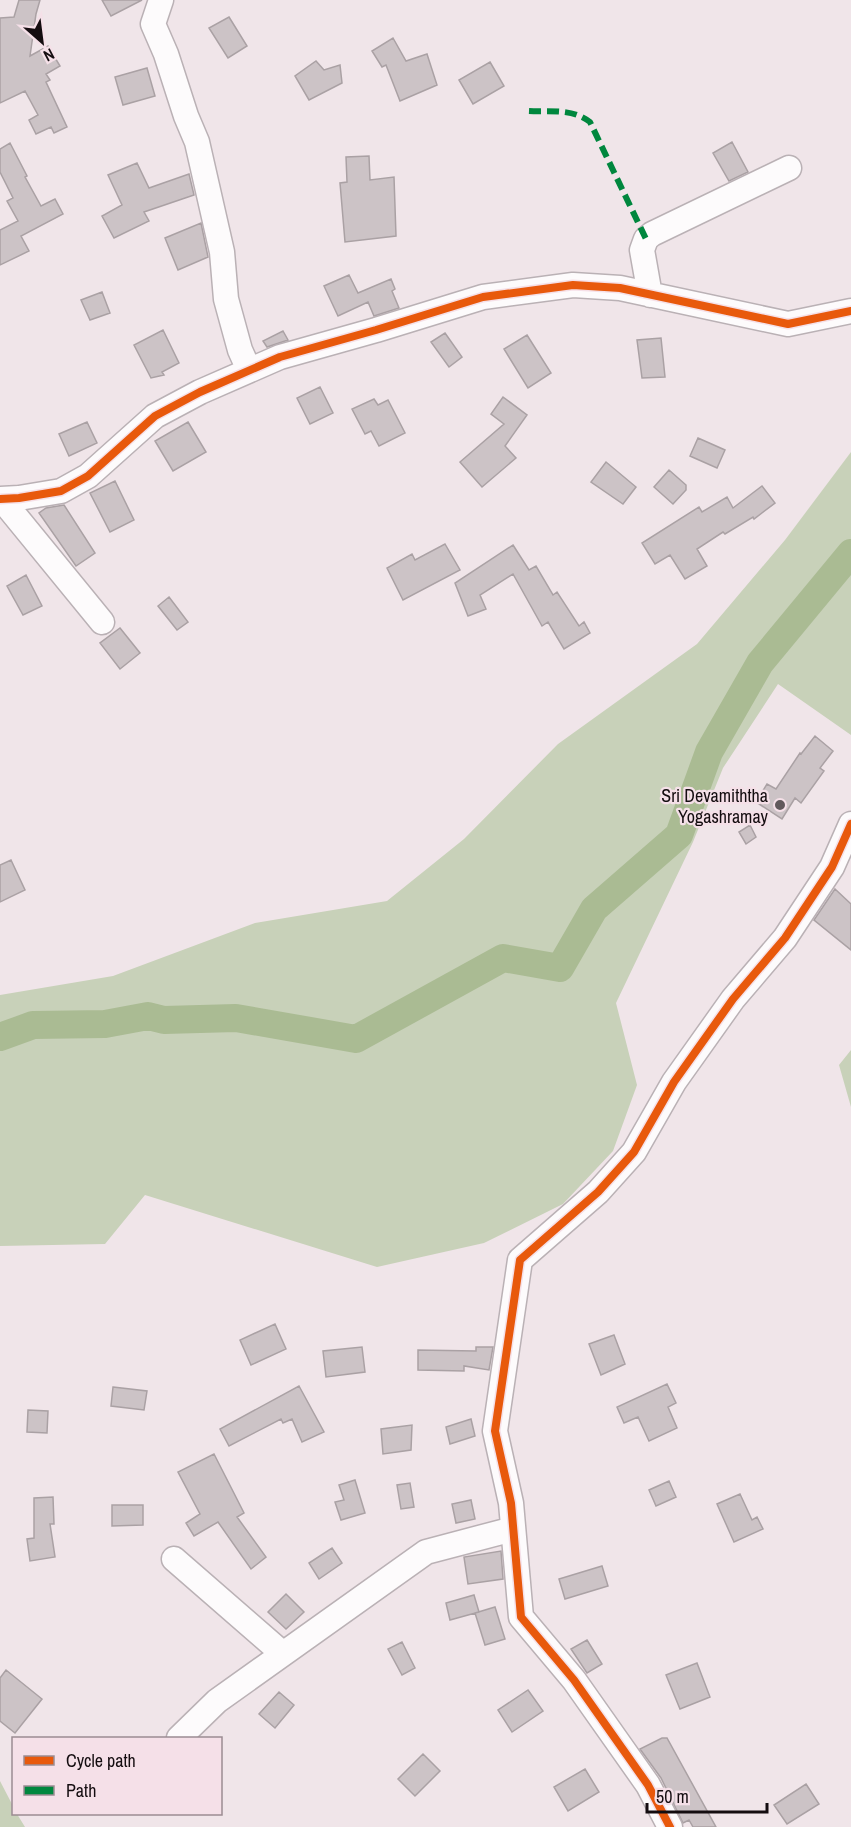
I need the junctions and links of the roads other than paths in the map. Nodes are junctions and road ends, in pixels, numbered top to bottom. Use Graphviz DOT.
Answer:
graph roads {
  1 [pos="161,0"];
  2 [pos="789,168"];
  3 [pos="650,295"];
  4 [pos="851,311"];
  5 [pos="249,370"];
  6 [pos="7,504"];
  7 [pos="102,622"];
  8 [pos="851,824"];
  9 [pos="841,869"];
  10 [pos="513,1529"];
  11 [pos="174,1559"];
  12 [pos="282,1653"];
  13 [pos="180,1737"];
  14 [pos="670,1827"];
  1 -- 5 [label="street"];
  2 -- 3 [label="street"];
  3 -- 4 [label="street"];
  3 -- 5 [label="street"];
  5 -- 6 [label="street"];
  6 -- 7 [label="street"];
  8 -- 9 [label="street"];
  9 -- 10 [label="street"];
  10 -- 12 [label="street"];
  10 -- 14 [label="street"];
  11 -- 12 [label="street"];
  12 -- 13 [label="street"];
}
